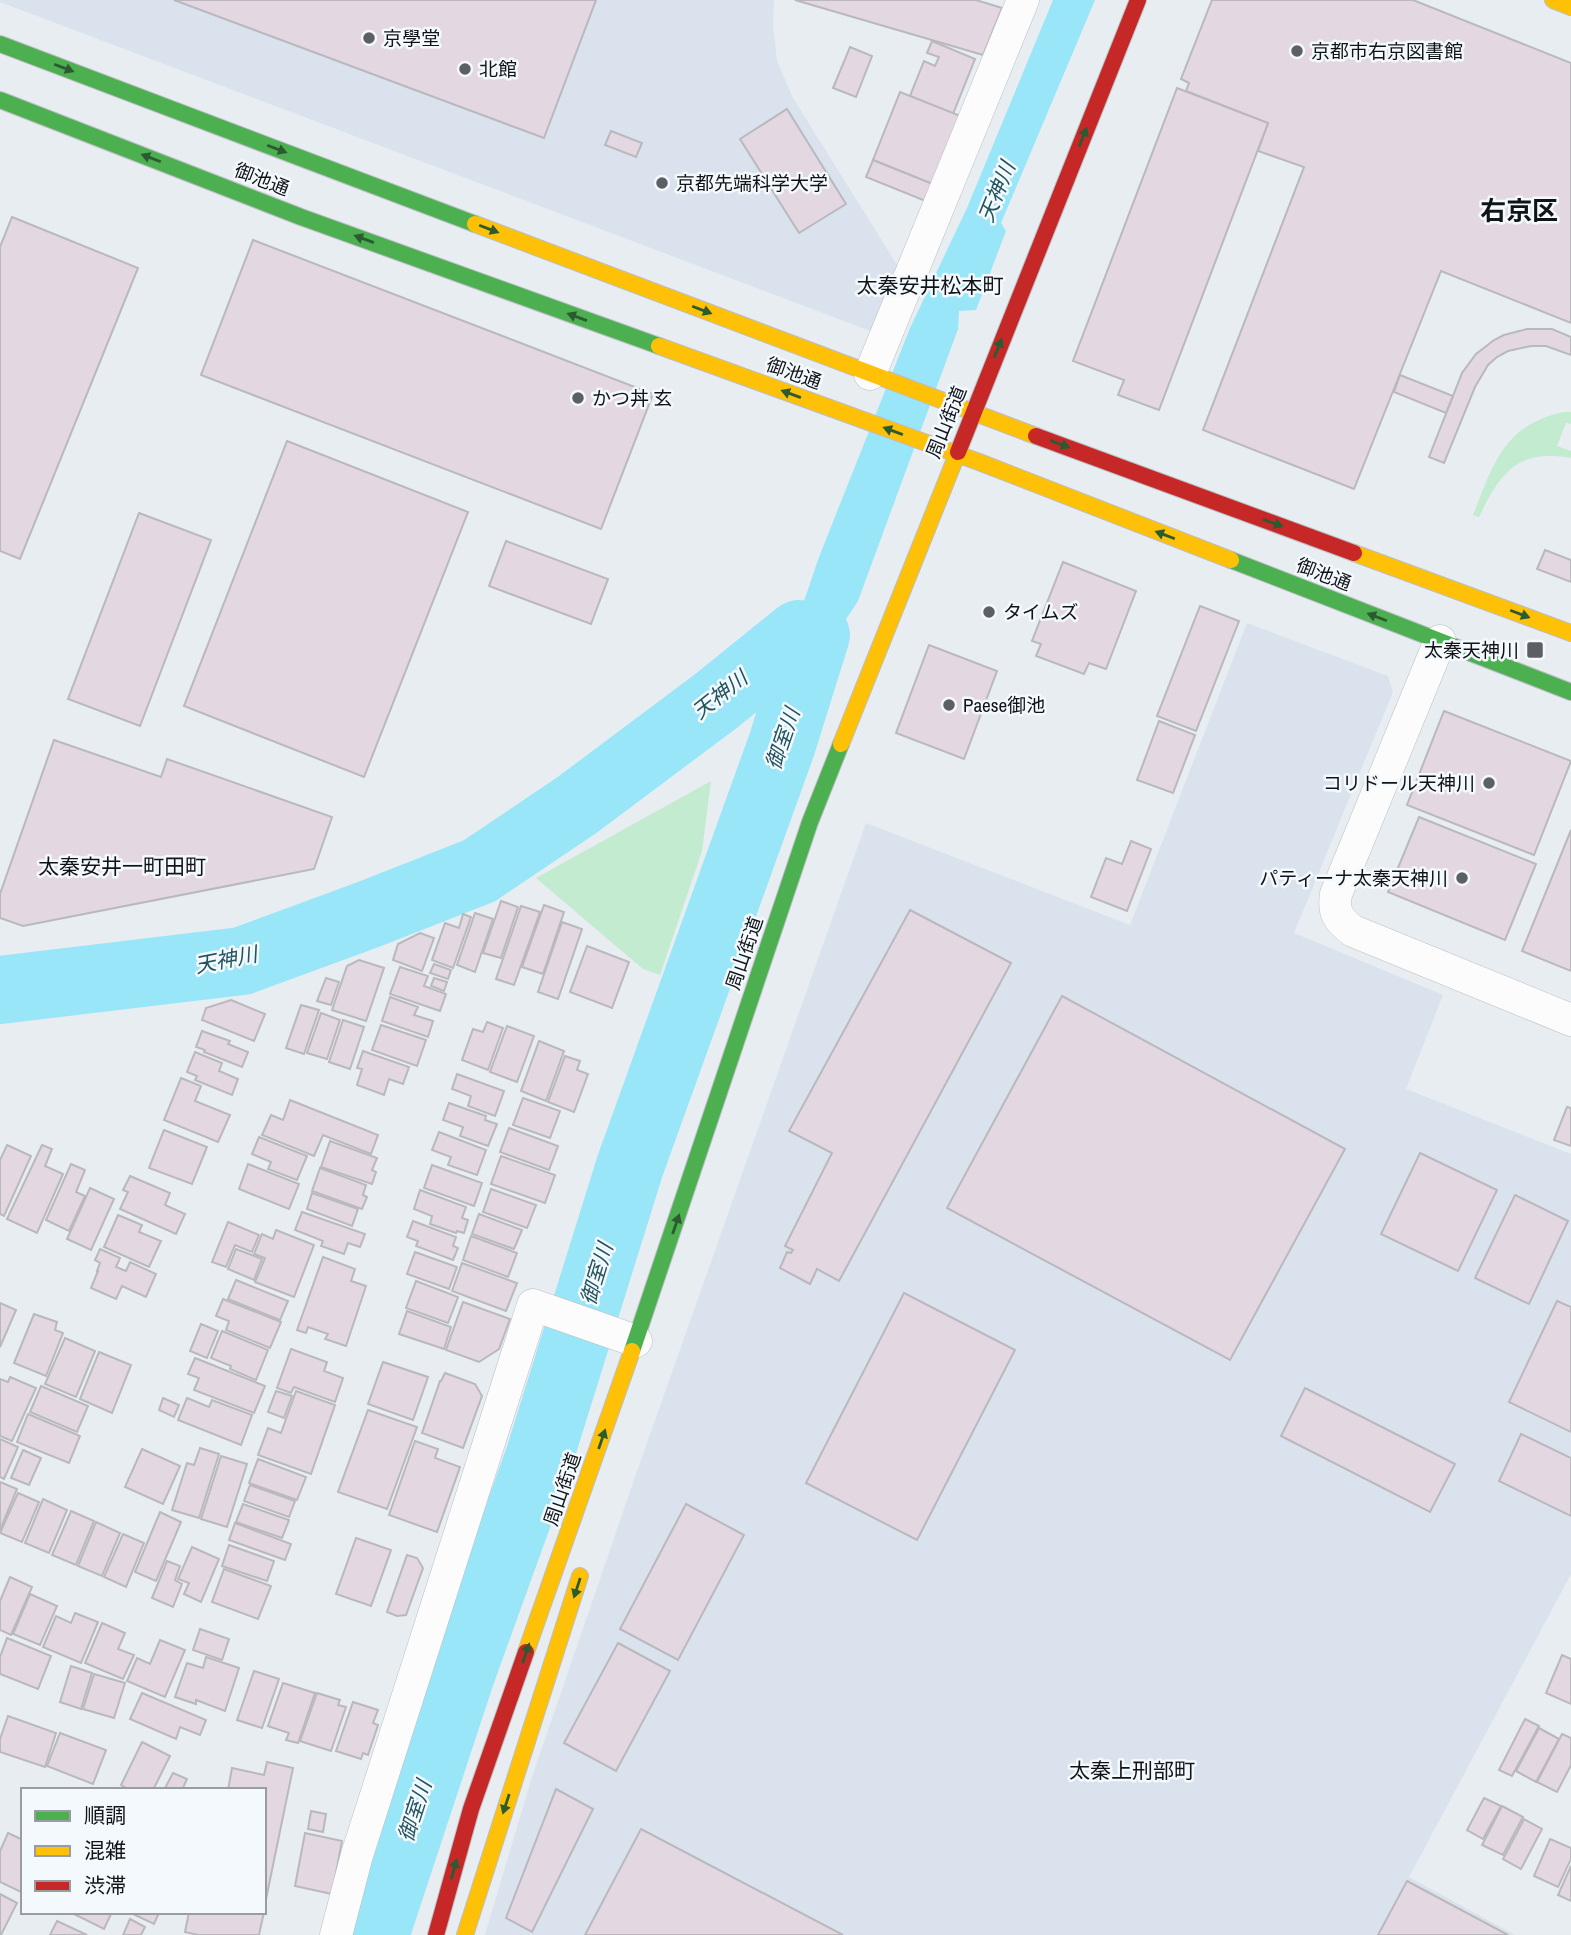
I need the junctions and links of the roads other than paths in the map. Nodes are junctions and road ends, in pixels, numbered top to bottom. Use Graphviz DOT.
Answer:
graph roads {
  1 [pos="1023,0"];
  2 [pos="1138,0"];
  3 [pos="1553,0"];
  4 [pos="1571,7"];
  5 [pos="0,44"];
  6 [pos="0,100"];
  7 [pos="874,375"];
  8 [pos="973,412"];
  9 [pos="956,454"];
  10 [pos="1571,634"];
  11 [pos="1440,641"];
  12 [pos="1571,692"];
  13 [pos="1571,1020"];
  14 [pos="625,1337"];
  15 [pos="586,1559"];
  16 [pos="336,1935"];
  17 [pos="436,1935"];
  18 [pos="465,1935"];
  1 -- 7 [label="street"];
  8 -- 2 [label="main road, 周山街道, one-way"];
  3 -- 4 [label="main road"];
  5 -- 7 [label="main road, 御池通, one-way"];
  9 -- 6 [label="main road, 御池通, one-way"];
  7 -- 8 [label="main road, 御池通"];
  8 -- 9 [label="main road, 周山街道"];
  8 -- 10 [label="main road, 御池通, one-way"];
  11 -- 9 [label="main road, 御池通, one-way"];
  14 -- 9 [label="main road, 周山街道, one-way"];
  11 -- 12 [label="main road, 御池通"];
  11 -- 13 [label="street"];
  14 -- 16 [label="street"];
  17 -- 14 [label="main road, 周山街道, one-way"];
  15 -- 18 [label="main road, one-way"];
}
